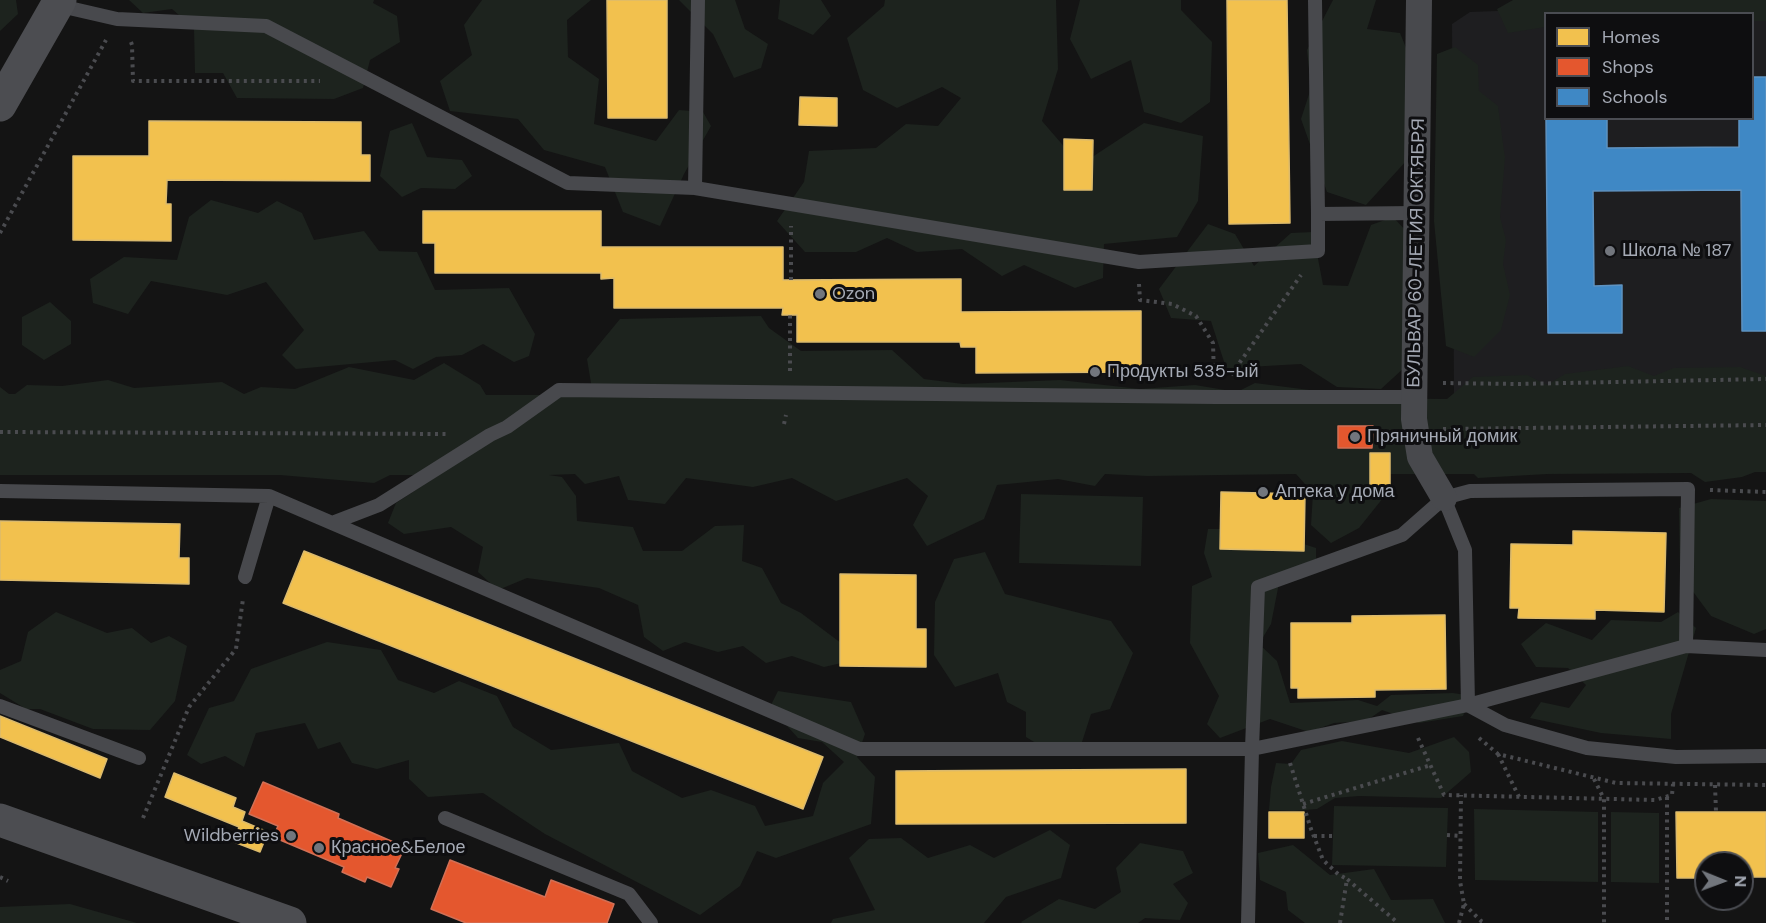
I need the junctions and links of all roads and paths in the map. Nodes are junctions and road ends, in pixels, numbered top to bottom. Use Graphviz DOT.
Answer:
graph roads {
  1 [pos="698,0"];
  2 [pos="1315,0"];
  3 [pos="1419,0"];
  4 [pos="54,2"];
  5 [pos="117,19"];
  6 [pos="372,81"];
  7 [pos="0,105"];
  8 [pos="695,188"];
  9 [pos="792,204"];
  10 [pos="1416,213"];
  11 [pos="1318,214"];
  12 [pos="0,233"];
  13 [pos="1318,251"];
  14 [pos="1138,262"];
  15 [pos="791,280"];
  16 [pos="790,315"];
  17 [pos="790,368"];
  18 [pos="1766,378"];
  19 [pos="1437,383"];
  20 [pos="1216,397"];
  21 [pos="1415,397"];
  22 [pos="1766,425"];
  23 [pos="1437,429"];
  24 [pos="0,432"];
  25 [pos="490,435"];
  26 [pos="1688,489"];
  27 [pos="0,491"];
  28 [pos="1766,492"];
  29 [pos="269,496"];
  30 [pos="1444,498"];
  31 [pos="332,523"];
  32 [pos="245,577"];
  33 [pos="1686,646"];
  34 [pos="1766,650"];
  35 [pos="1468,705"];
  36 [pos="0,706"];
  37 [pos="1408,717"];
  38 [pos="1284,742"];
  39 [pos="1252,749"];
  40 [pos="1498,754"];
  41 [pos="1766,756"];
  42 [pos="139,758"];
  43 [pos="1431,765"];
  44 [pos="1594,778"];
  45 [pos="1673,784"];
  46 [pos="1715,784"];
  47 [pos="1461,795"];
  48 [pos="1519,797"];
  49 [pos="1667,797"];
  50 [pos="1604,799"];
  51 [pos="1303,804"];
  52 [pos="1716,812"];
  53 [pos="143,818"];
  54 [pos="445,818"];
  55 [pos="0,820"];
  56 [pos="1314,836"];
  57 [pos="1333,836"];
  58 [pos="1447,836"];
  59 [pos="1461,836"];
  60 [pos="0,877"];
  61 [pos="1347,879"];
  62 [pos="8,881"];
  63 [pos="1464,904"];
  64 [pos="290,923"];
  65 [pos="651,923"];
  66 [pos="1248,923"];
  67 [pos="1340,923"];
  68 [pos="1398,923"];
  69 [pos="1459,923"];
  70 [pos="1485,923"];
  71 [pos="1604,923"];
  72 [pos="1667,923"];
  1 -- 8 [label="lane"];
  2 -- 11 [label="lane"];
  3 -- 10 [label="street, БУЛЬВАР 60-ЛЕТИЯ ОКТЯБРЯ"];
  4 -- 5 [label="lane"];
  4 -- 7 [label="street"];
  5 -- 6 [label="lane"];
  5 -- 6 [label="path"];
  5 -- 12 [label="path"];
  6 -- 8 [label="lane"];
  8 -- 9 [label="lane"];
  9 -- 14 [label="lane"];
  9 -- 15 [label="path"];
  10 -- 11 [label="lane"];
  10 -- 21 [label="street, БУЛЬВАР 60-ЛЕТИЯ ОКТЯБРЯ"];
  11 -- 13 [label="lane"];
  13 -- 14 [label="lane"];
  13 -- 20 [label="path"];
  14 -- 20 [label="path"];
  16 -- 17 [label="path"];
  18 -- 19 [label="path"];
  20 -- 21 [label="lane"];
  20 -- 25 [label="lane"];
  21 -- 30 [label="street, БУЛЬВАР 60-ЛЕТИЯ ОКТЯБРЯ"];
  22 -- 23 [label="path"];
  24 -- 25 [label="path"];
  25 -- 31 [label="lane"];
  26 -- 28 [label="path"];
  26 -- 30 [label="lane"];
  26 -- 33 [label="lane"];
  27 -- 29 [label="lane"];
  29 -- 31 [label="lane"];
  29 -- 32 [label="lane"];
  30 -- 35 [label="lane"];
  30 -- 39 [label="lane"];
  31 -- 39 [label="lane"];
  32 -- 53 [label="path"];
  33 -- 34 [label="lane"];
  33 -- 35 [label="lane"];
  35 -- 37 [label="lane"];
  35 -- 41 [label="lane"];
  36 -- 42 [label="lane"];
  37 -- 38 [label="lane"];
  37 -- 43 [label="path"];
  38 -- 39 [label="lane"];
  38 -- 51 [label="path"];
  39 -- 66 [label="lane"];
  40 -- 48 [label="path"];
  43 -- 47 [label="path"];
  43 -- 51 [label="path"];
  44 -- 50 [label="path"];
  45 -- 49 [label="path"];
  46 -- 52 [label="path"];
  47 -- 48 [label="path"];
  47 -- 59 [label="path"];
  48 -- 50 [label="path"];
  49 -- 50 [label="path"];
  49 -- 72 [label="path"];
  50 -- 71 [label="path"];
  51 -- 56 [label="path"];
  54 -- 65 [label="lane"];
  55 -- 64 [label="street"];
  56 -- 57 [label="path"];
  56 -- 61 [label="path"];
  58 -- 59 [label="path"];
  59 -- 63 [label="path"];
  60 -- 62 [label="path"];
  61 -- 67 [label="path"];
  61 -- 68 [label="path"];
  63 -- 69 [label="path"];
  63 -- 70 [label="path"];
}
